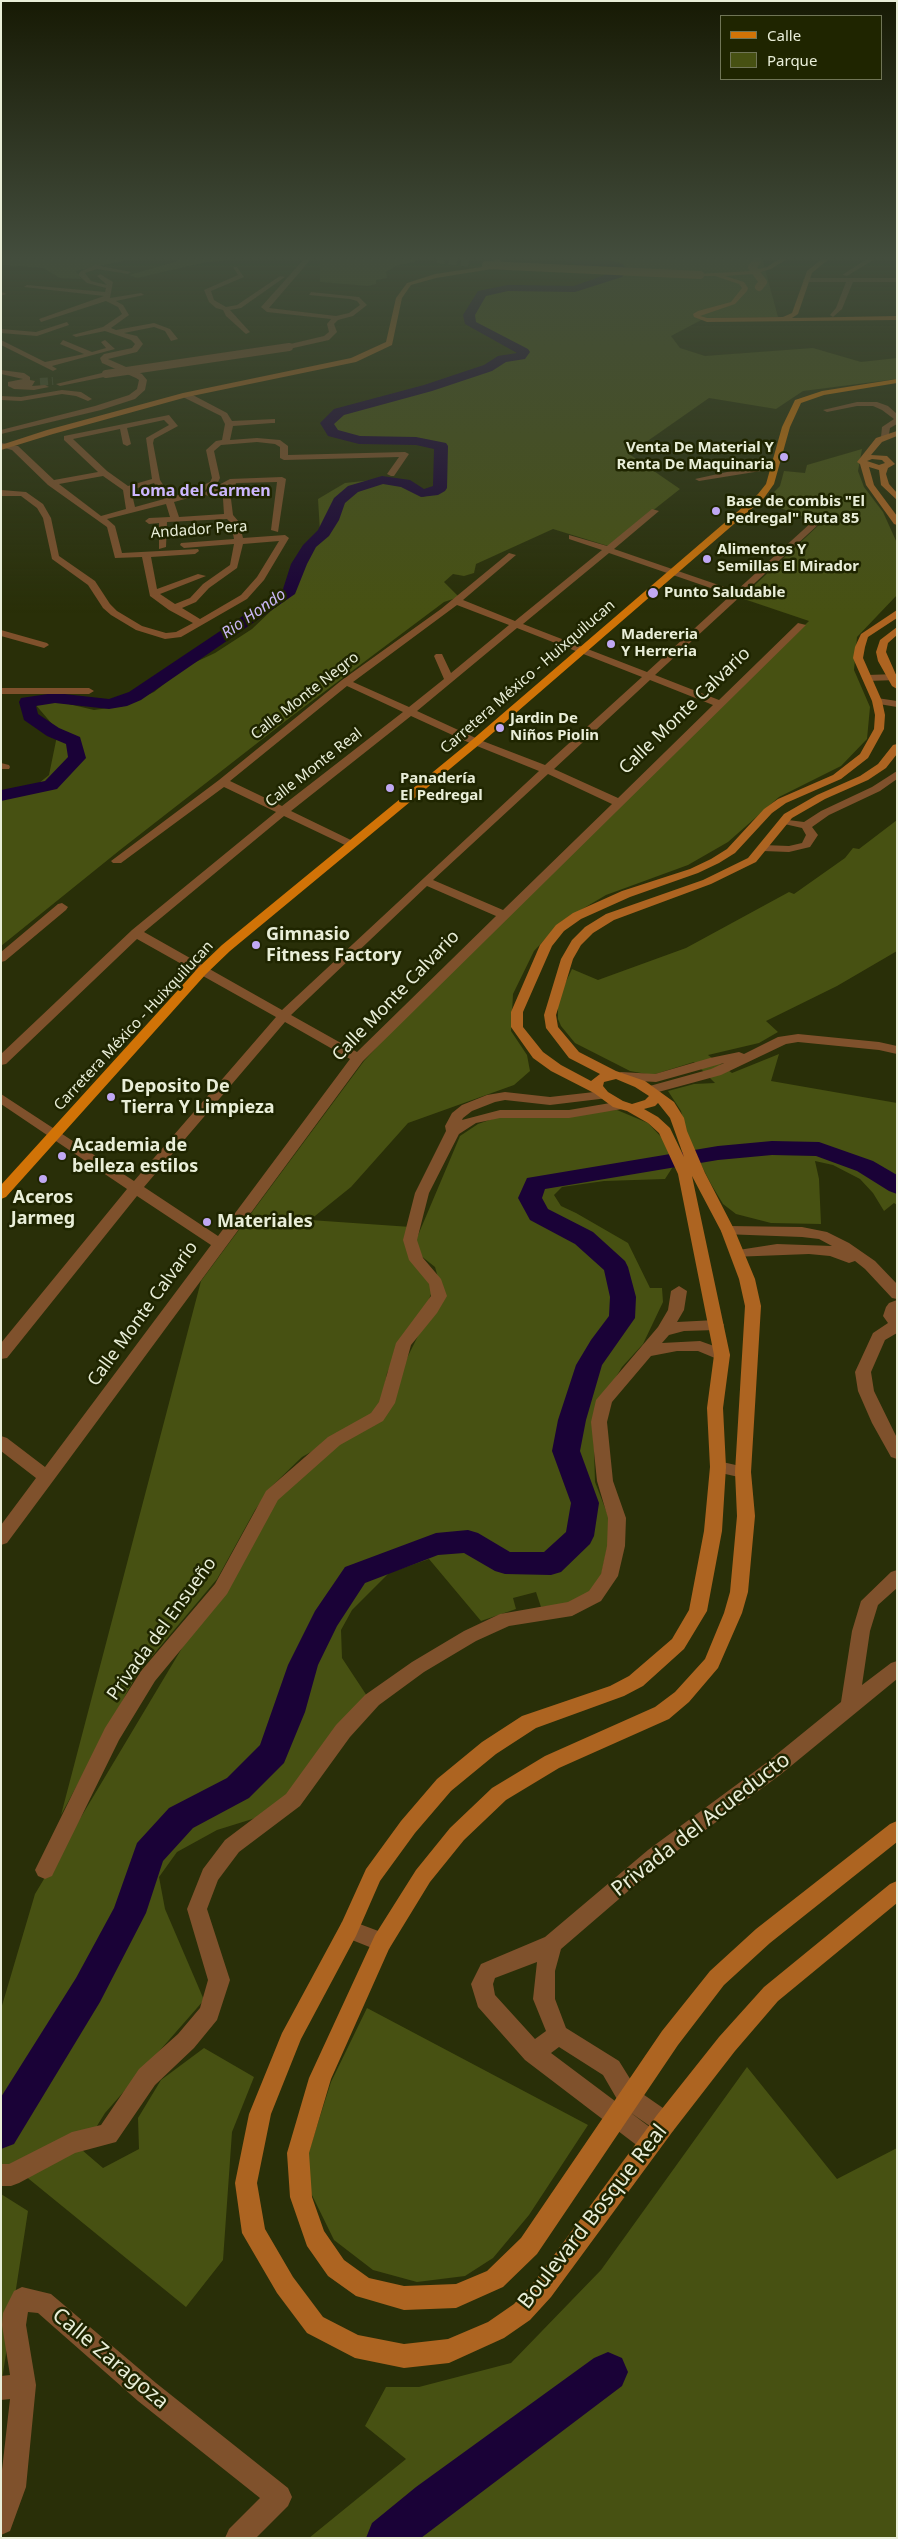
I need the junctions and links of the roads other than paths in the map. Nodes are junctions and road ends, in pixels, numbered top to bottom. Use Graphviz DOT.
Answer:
graph roads {
  1 [pos="26,377"];
  2 [pos="87,377"];
  3 [pos="140,377"];
  4 [pos="270,377"];
  5 [pos="1,379"];
  6 [pos="897,381"];
  7 [pos="57,382"];
  8 [pos="37,383"];
  9 [pos="13,384"];
  10 [pos="23,387"];
  11 [pos="186,395"];
  12 [pos="1,396"];
  13 [pos="88,399"];
  14 [pos="827,410"];
  15 [pos="251,414"];
  16 [pos="897,420"];
  17 [pos="272,421"];
  18 [pos="258,422"];
  19 [pos="229,424"];
  20 [pos="122,426"];
  21 [pos="1,432"];
  22 [pos="897,433"];
  23 [pos="885,437"];
  24 [pos="226,442"];
  25 [pos="897,442"];
  26 [pos="127,444"];
  27 [pos="2,446"];
  28 [pos="863,462"];
  29 [pos="884,463"];
  30 [pos="770,467"];
  31 [pos="104,473"];
  32 [pos="392,474"];
  33 [pos="156,480"];
  34 [pos="698,480"];
  35 [pos="233,481"];
  36 [pos="52,483"];
  37 [pos="127,489"];
  38 [pos="1,493"];
  39 [pos="897,498"];
  40 [pos="170,502"];
  41 [pos="131,511"];
  42 [pos="655,511"];
  43 [pos="229,516"];
  44 [pos="102,518"];
  45 [pos="175,519"];
  46 [pos="163,520"];
  47 [pos="149,521"];
  48 [pos="897,522"];
  49 [pos="816,523"];
  50 [pos="275,530"];
  51 [pos="572,537"];
  52 [pos="239,541"];
  53 [pos="162,547"];
  54 [pos="610,549"];
  55 [pos="117,553"];
  56 [pos="196,554"];
  57 [pos="146,555"];
  58 [pos="512,556"];
  59 [pos="674,572"];
  60 [pos="201,576"];
  61 [pos="206,586"];
  62 [pos="153,594"];
  63 [pos="739,595"];
  64 [pos="456,601"];
  65 [pos="201,604"];
  66 [pos="172,608"];
  67 [pos="221,611"];
  68 [pos="897,613"];
  69 [pos="200,623"];
  70 [pos="516,624"];
  71 [pos="801,625"];
  72 [pos="897,630"];
  73 [pos="1,633"];
  74 [pos="44,645"];
  75 [pos="582,650"];
  76 [pos="439,656"];
  77 [pos="651,676"];
  78 [pos="894,677"];
  79 [pos="867,678"];
  80 [pos="449,679"];
  81 [pos="346,682"];
  82 [pos="897,686"];
  83 [pos="89,690"];
  84 [pos="1,691"];
  85 [pos="877,701"];
  86 [pos="720,704"];
  87 [pos="897,704"];
  88 [pos="409,712"];
  89 [pos="476,742"];
  90 [pos="897,746"];
  91 [pos="547,770"];
  92 [pos="897,774"];
  93 [pos="223,782"];
  94 [pos="617,802"];
  95 [pos="282,812"];
  96 [pos="784,821"];
  97 [pos="806,826"];
  98 [pos="351,844"];
  99 [pos="763,848"];
  100 [pos="117,861"];
  101 [pos="425,881"];
  102 [pos="62,907"];
  103 [pos="504,915"];
  104 [pos="136,933"];
  105 [pos="1,958"];
  106 [pos="202,971"];
  107 [pos="284,1015"];
  108 [pos="897,1040"];
  109 [pos="879,1046"];
  110 [pos="897,1050"];
  111 [pos="752,1056"];
  112 [pos="358,1058"];
  113 [pos="1,1061"];
  114 [pos="616,1075"];
  115 [pos="601,1093"];
  116 [pos="654,1093"];
  117 [pos="1,1098"];
  118 [pos="627,1107"];
  119 [pos="552,1108"];
  120 [pos="54,1134"];
  121 [pos="692,1174"];
  122 [pos="135,1189"];
  123 [pos="1,1194"];
  124 [pos="728,1231"];
  125 [pos="788,1232"];
  126 [pos="218,1243"];
  127 [pos="793,1249"];
  128 [pos="737,1254"];
  129 [pos="870,1266"];
  130 [pos="679,1291"];
  131 [pos="897,1294"];
  132 [pos="897,1305"];
  133 [pos="716,1325"];
  134 [pos="897,1325"];
  135 [pos="664,1331"];
  136 [pos="648,1351"];
  137 [pos="1,1354"];
  138 [pos="722,1355"];
  139 [pos="1,1442"];
  140 [pos="897,1453"];
  141 [pos="718,1467"];
  142 [pos="743,1472"];
  143 [pos="47,1477"];
  144 [pos="1,1538"];
  145 [pos="897,1577"];
  146 [pos="897,1668"];
  147 [pos="850,1707"];
  148 [pos="897,1830"];
  149 [pos="45,1870"];
  150 [pos="897,1890"];
  151 [pos="349,1929"];
  152 [pos="382,1942"];
  153 [pos="552,1944"];
  154 [pos="558,2035"];
  155 [pos="533,2053"];
  156 [pos="623,2107"];
  157 [pos="666,2123"];
  158 [pos="651,2142"];
  159 [pos="1,2175"];
  160 [pos="13,2386"];
  161 [pos="1,2522"];
  162 [pos="238,2538"];
  1 -- 8 [label="street"];
  2 -- 7 [label="street, bridge"];
  3 -- 21 [label="street"];
  4 -- 11 [label="street"];
  5 -- 9 [label="street"];
  6 -- 59 [label="main road, Carretera México - Huixquilucan"];
  8 -- 9 [label="street"];
  8 -- 10 [label="street"];
  8 -- 10 [label="street"];
  9 -- 10 [label="street"];
  9 -- 12 [label="street"];
  11 -- 19 [label="street"];
  11 -- 27 [label="street"];
  12 -- 13 [label="street"];
  14 -- 16 [label="street"];
  15 -- 18 [label="street"];
  16 -- 23 [label="street"];
  17 -- 18 [label="street"];
  18 -- 19 [label="street"];
  19 -- 24 [label="street"];
  20 -- 26 [label="street"];
  20 -- 31 [label="street"];
  20 -- 33 [label="street"];
  22 -- 23 [label="street"];
  23 -- 28 [label="street"];
  24 -- 32 [label="street"];
  24 -- 40 [label="street"];
  25 -- 29 [label="street"];
  27 -- 36 [label="street"];
  28 -- 29 [label="street"];
  28 -- 48 [label="street"];
  29 -- 39 [label="street"];
  30 -- 34 [label="street"];
  31 -- 36 [label="street"];
  31 -- 37 [label="street"];
  33 -- 37 [label="street"];
  33 -- 40 [label="street"];
  35 -- 40 [label="street"];
  35 -- 43 [label="street"];
  35 -- 50 [label="street"];
  36 -- 44 [label="street"];
  37 -- 41 [label="street"];
  38 -- 69 [label="street"];
  40 -- 41 [label="street"];
  40 -- 45 [label="street"];
  41 -- 44 [label="street"];
  42 -- 54 [label="street, Calle Monte Real"];
  43 -- 45 [label="street"];
  43 -- 52 [label="street"];
  44 -- 55 [label="street"];
  45 -- 46 [label="street"];
  46 -- 47 [label="street"];
  46 -- 53 [label="street"];
  49 -- 63 [label="street"];
  51 -- 54 [label="street"];
  52 -- 56 [label="street, Andador Pera"];
  52 -- 61 [label="street"];
  52 -- 67 [label="street, Andador Pera"];
  53 -- 55 [label="street, Andador Pera"];
  53 -- 56 [label="street, Andador Pera"];
  54 -- 59 [label="street"];
  54 -- 70 [label="street, Calle Monte Real"];
  55 -- 57 [label="street"];
  56 -- 57 [label="street"];
  56 -- 60 [label="street"];
  57 -- 62 [label="street"];
  58 -- 64 [label="street, Calle Monte Negro"];
  59 -- 63 [label="street"];
  59 -- 75 [label="main road, Carretera México - Huixquilucan"];
  60 -- 61 [label="street"];
  60 -- 62 [label="street"];
  61 -- 65 [label="street"];
  62 -- 66 [label="street"];
  63 -- 77 [label="street"];
  64 -- 70 [label="street"];
  64 -- 81 [label="street, Calle Monte Negro"];
  65 -- 66 [label="street"];
  65 -- 67 [label="street"];
  66 -- 69 [label="street"];
  67 -- 69 [label="street"];
  68 -- 79 [label="street"];
  70 -- 75 [label="street"];
  70 -- 80 [label="street, Calle Monte Real"];
  71 -- 86 [label="street, Calle Monte Calvario"];
  72 -- 78 [label="street"];
  73 -- 74 [label="street"];
  75 -- 77 [label="street"];
  75 -- 89 [label="main road, Carretera México - Huixquilucan"];
  76 -- 80 [label="street"];
  77 -- 86 [label="street"];
  77 -- 91 [label="street"];
  78 -- 79 [label="street"];
  78 -- 82 [label="street"];
  79 -- 85 [label="street"];
  80 -- 88 [label="street, Calle Monte Real"];
  81 -- 88 [label="street"];
  81 -- 93 [label="street, Calle Monte Negro"];
  83 -- 84 [label="street"];
  85 -- 87 [label="street"];
  85 -- 115 [label="street"];
  86 -- 94 [label="street, Calle Monte Calvario"];
  88 -- 89 [label="street"];
  88 -- 95 [label="street, Calle Monte Real"];
  89 -- 91 [label="street"];
  89 -- 98 [label="main road, Carretera México - Huixquilucan"];
  90 -- 96 [label="street"];
  91 -- 94 [label="street"];
  91 -- 101 [label="street"];
  92 -- 97 [label="street"];
  93 -- 95 [label="street"];
  93 -- 100 [label="street, Calle Monte Negro"];
  94 -- 103 [label="street, Calle Monte Calvario"];
  95 -- 98 [label="street"];
  95 -- 104 [label="street, Calle Monte Real"];
  96 -- 97 [label="street"];
  96 -- 99 [label="street"];
  97 -- 99 [label="street"];
  98 -- 106 [label="main road, Carretera México - Huixquilucan"];
  99 -- 114 [label="street"];
  101 -- 103 [label="street"];
  101 -- 107 [label="street"];
  102 -- 105 [label="street"];
  103 -- 112 [label="street, Calle Monte Calvario"];
  104 -- 106 [label="street"];
  104 -- 113 [label="street, Calle Monte Real"];
  106 -- 107 [label="street"];
  106 -- 120 [label="main road, Carretera México - Huixquilucan"];
  107 -- 112 [label="street"];
  107 -- 122 [label="street"];
  108 -- 109 [label="street"];
  109 -- 110 [label="street"];
  109 -- 111 [label="street"];
  111 -- 114 [label="street"];
  111 -- 116 [label="street"];
  112 -- 126 [label="street, Calle Monte Calvario"];
  114 -- 115 [label="street"];
  114 -- 116 [label="street"];
  115 -- 118 [label="street, Boulevard Bosque Real"];
  115 -- 119 [label="street, Privada del Ensueño"];
  116 -- 118 [label="street"];
  116 -- 121 [label="street, Boulevard Bosque Real"];
  117 -- 120 [label="street"];
  118 -- 119 [label="street, Privada del Ensueño"];
  118 -- 121 [label="street, Boulevard Bosque Real"];
  119 -- 149 [label="street, Privada del Ensueño"];
  120 -- 122 [label="street"];
  120 -- 123 [label="main road, Carretera México - Huixquilucan"];
  121 -- 124 [label="street, Boulevard Bosque Real"];
  121 -- 133 [label="street, Boulevard Bosque Real"];
  122 -- 126 [label="street"];
  122 -- 137 [label="street"];
  124 -- 125 [label="street"];
  124 -- 128 [label="street, Boulevard Bosque Real"];
  125 -- 127 [label="street"];
  125 -- 129 [label="street"];
  126 -- 143 [label="street, Calle Monte Calvario"];
  127 -- 128 [label="street"];
  127 -- 129 [label="street"];
  128 -- 142 [label="street, Boulevard Bosque Real"];
  129 -- 131 [label="street"];
  130 -- 135 [label="street"];
  132 -- 134 [label="street"];
  133 -- 135 [label="street"];
  133 -- 138 [label="street, Boulevard Bosque Real"];
  134 -- 140 [label="street"];
  135 -- 136 [label="street"];
  136 -- 138 [label="street"];
  136 -- 159 [label="street"];
  138 -- 141 [label="street, Boulevard Bosque Real"];
  139 -- 143 [label="street"];
  141 -- 142 [label="street"];
  141 -- 151 [label="street, Boulevard Bosque Real"];
  142 -- 152 [label="street, Boulevard Bosque Real"];
  143 -- 144 [label="street, Calle Monte Calvario"];
  145 -- 147 [label="street"];
  146 -- 147 [label="street, Privada del Acueducto"];
  147 -- 153 [label="street, Privada del Acueducto"];
  148 -- 156 [label="street, Boulevard Bosque Real"];
  150 -- 157 [label="street, Boulevard Bosque Real"];
  151 -- 152 [label="street"];
  151 -- 158 [label="street, Boulevard Bosque Real"];
  152 -- 156 [label="street, Boulevard Bosque Real"];
  153 -- 154 [label="street"];
  153 -- 155 [label="street, Privada del Acueducto"];
  154 -- 155 [label="street"];
  154 -- 156 [label="street, Privada del Acueducto"];
  155 -- 156 [label="street, Privada del Acueducto"];
  156 -- 157 [label="street, Privada del Acueducto"];
  156 -- 158 [label="street, Privada del Acueducto"];
  157 -- 158 [label="street, Boulevard Bosque Real"];
  160 -- 161 [label="street, Calle Zaragoza"];
  160 -- 162 [label="street, Calle Zaragoza"];
}
